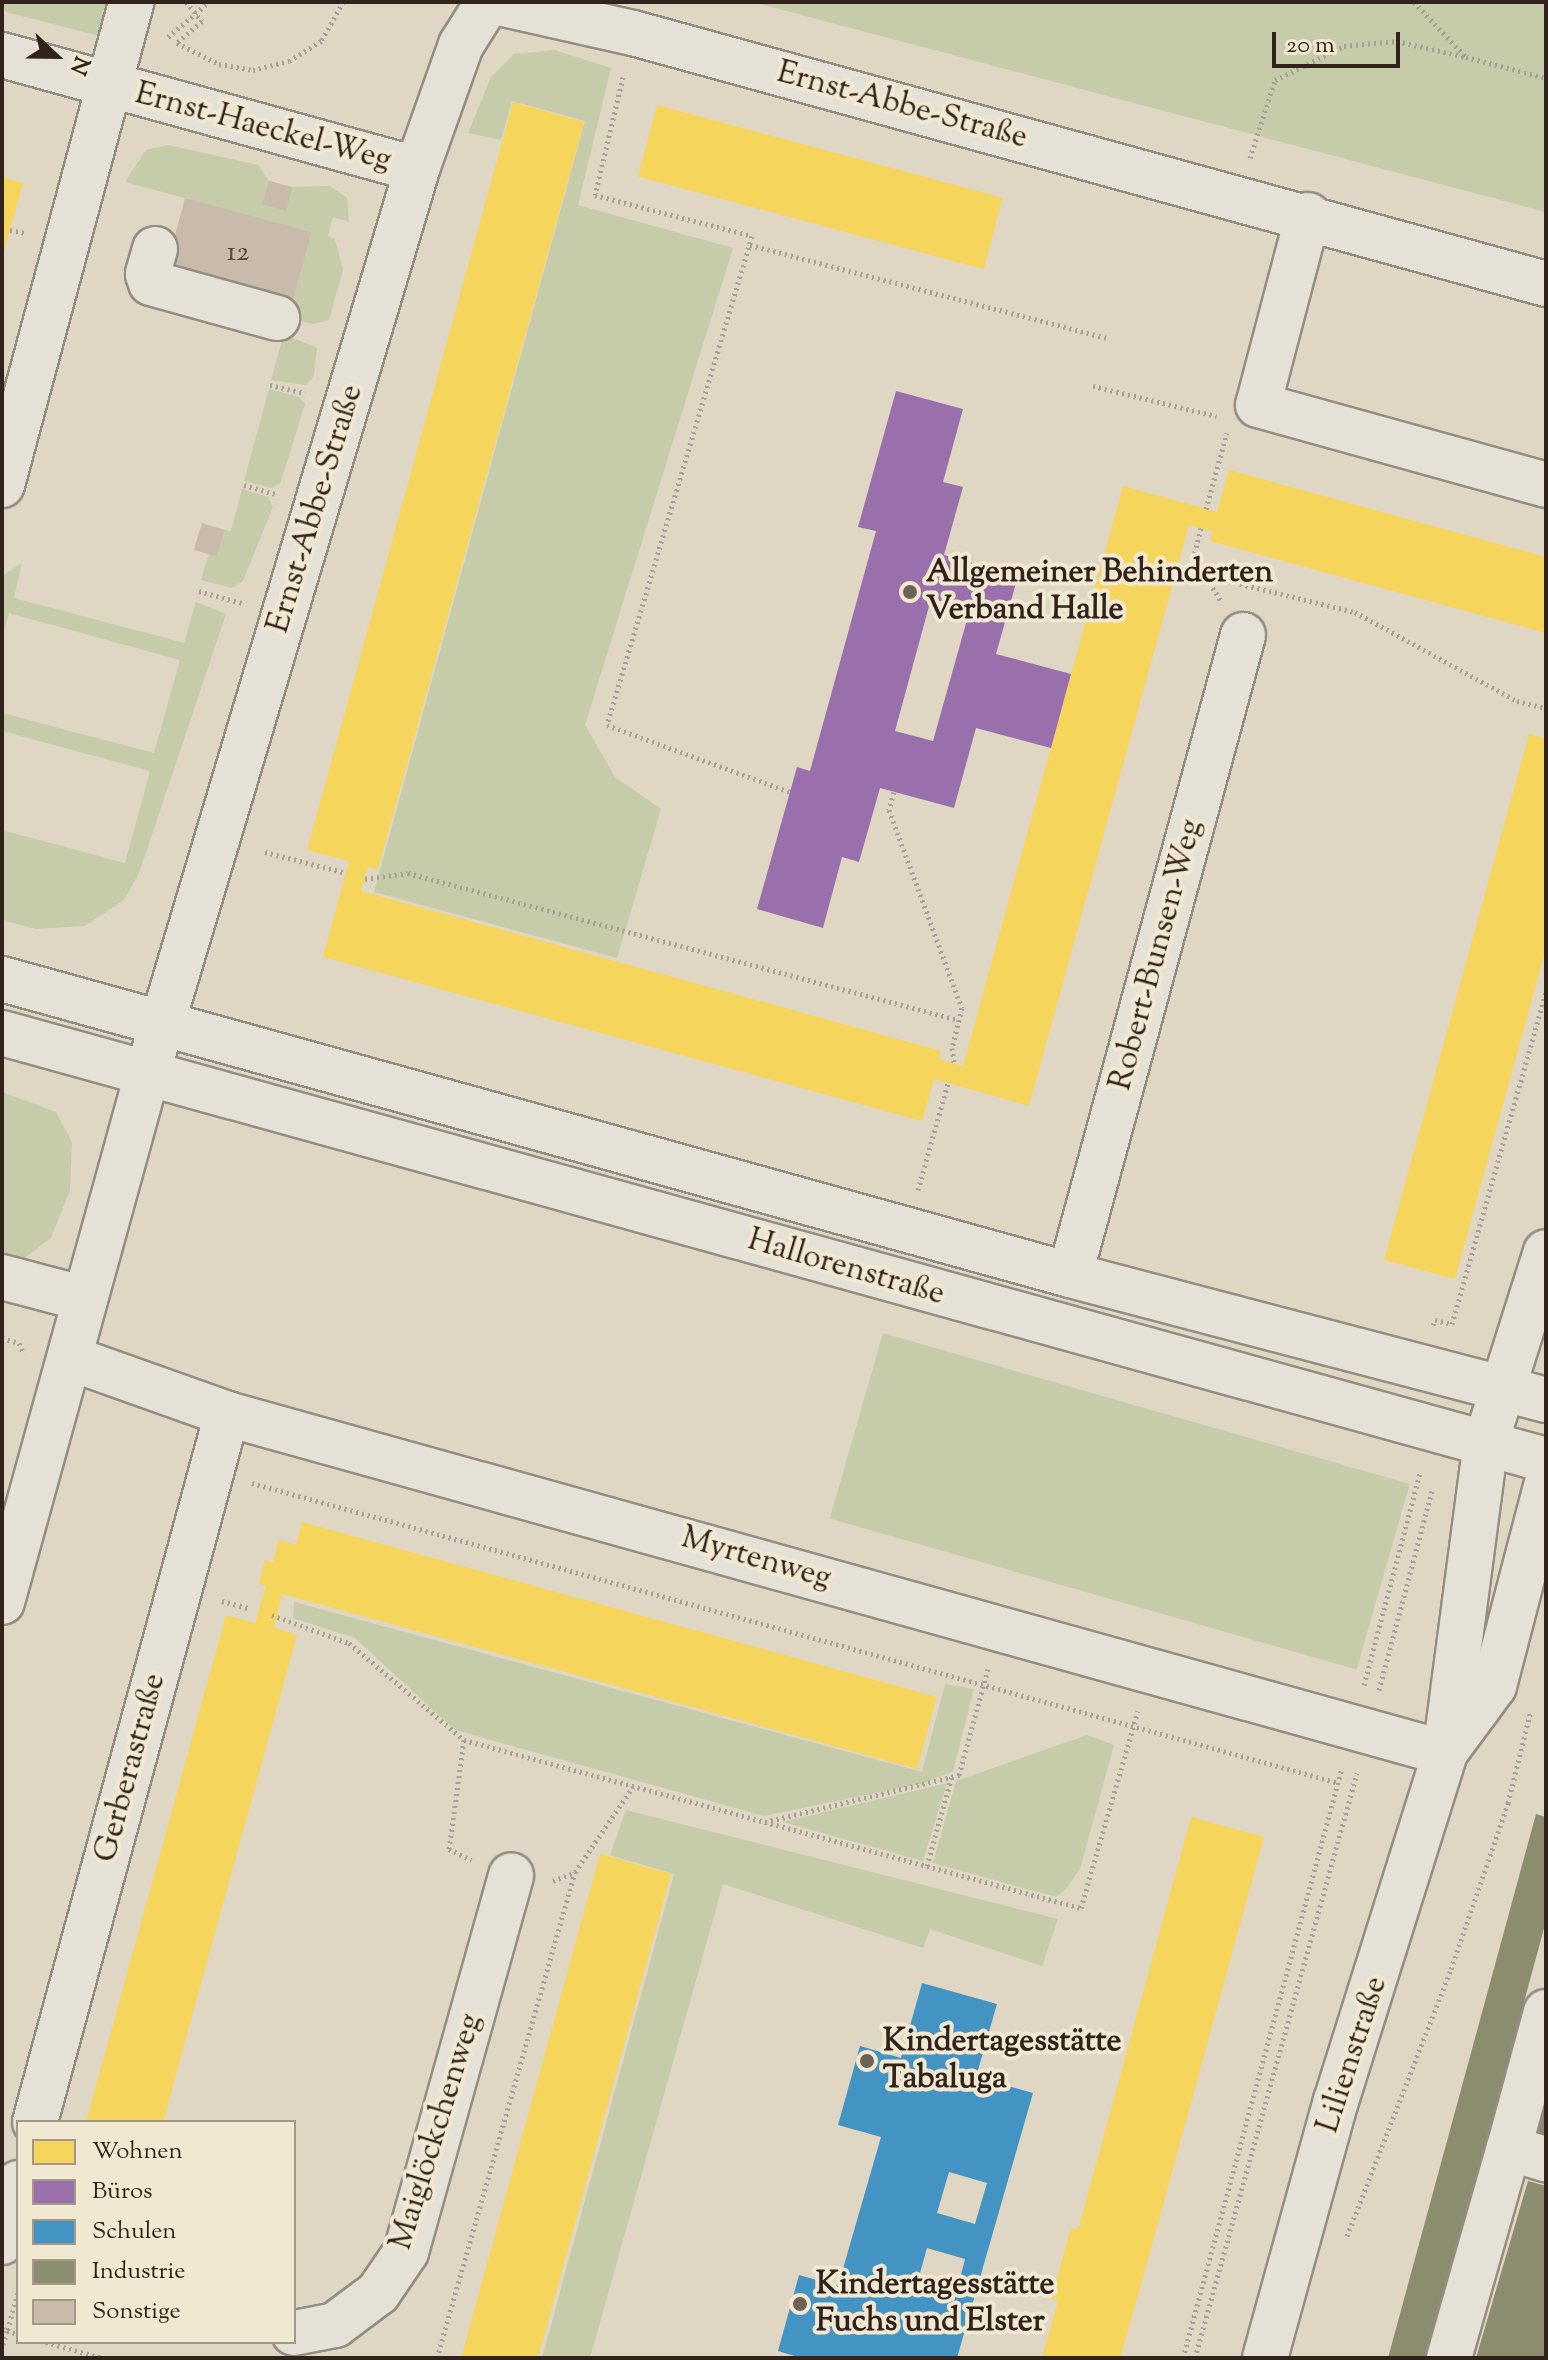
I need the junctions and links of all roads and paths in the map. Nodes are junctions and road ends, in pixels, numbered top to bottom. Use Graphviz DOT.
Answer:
graph roads {
  1 [pos="131,2"];
  2 [pos="186,2"];
  3 [pos="209,2"];
  4 [pos="343,2"];
  5 [pos="488,2"];
  6 [pos="495,2"];
  7 [pos="1414,2"];
  8 [pos="195,14"];
  9 [pos="620,21"];
  10 [pos="2,55"];
  11 [pos="1466,57"];
  12 [pos="1546,78"];
  13 [pos="109,87"];
  14 [pos="417,169"];
  15 [pos="1238,196"];
  16 [pos="1308,215"];
  17 [pos="750,245"];
  18 [pos="155,249"];
  19 [pos="1546,284"];
  20 [pos="277,318"];
  21 [pos="1106,338"];
  22 [pos="270,385"];
  23 [pos="1093,386"];
  24 [pos="317,396"];
  25 [pos="1249,413"];
  26 [pos="2,485"];
  27 [pos="244,485"];
  28 [pos="1546,485"];
  29 [pos="284,496"];
  30 [pos="1206,509"];
  31 [pos="1201,528"];
  32 [pos="1205,575"];
  33 [pos="199,591"];
  34 [pos="243,604"];
  35 [pos="1243,635"];
  36 [pos="1546,708"];
  37 [pos="790,792"];
  38 [pos="894,792"];
  39 [pos="265,852"];
  40 [pos="346,873"];
  41 [pos="365,879"];
  42 [pos="2,979"];
  43 [pos="958,1020"];
  44 [pos="163,1024"];
  45 [pos="2,1033"];
  46 [pos="954,1063"];
  47 [pos="148,1071"];
  48 [pos="948,1083"];
  49 [pos="930,1149"];
  50 [pos="1546,1252"];
  51 [pos="1070,1275"];
  52 [pos="2,1277"];
  53 [pos="85,1299"];
  54 [pos="70,1358"];
  55 [pos="1501,1388"];
  56 [pos="1546,1400"];
  57 [pos="227,1414"];
  58 [pos="1467,1437"];
  59 [pos="1546,1460"];
  60 [pos="211,1472"];
  61 [pos="1546,1486"];
  62 [pos="2,1602"];
  63 [pos="235,1605"];
  64 [pos="248,1608"];
  65 [pos="272,1615"];
  66 [pos="999,1626"];
  67 [pos="1152,1667"];
  68 [pos="984,1684"];
  69 [pos="1531,1710"];
  70 [pos="1134,1725"];
  71 [pos="1361,1728"];
  72 [pos="1445,1753"];
  73 [pos="952,1776"];
  74 [pos="1339,1783"];
  75 [pos="764,1822"];
  76 [pos="927,1866"];
  77 [pos="575,1872"];
  78 [pos="511,1875"];
  79 [pos="1546,2012"];
  80 [pos="36,2120"];
  81 [pos="1528,2153"];
  82 [pos="16,2190"];
  83 [pos="2,2242"];
  84 [pos="1341,2253"];
  85 [pos="16,2298"];
  86 [pos="4,2330"];
  87 [pos="296,2333"];
  88 [pos="53,2344"];
  89 [pos="2,2348"];
  90 [pos="102,2358"];
  91 [pos="437,2358"];
  92 [pos="1183,2358"];
  93 [pos="1195,2358"];
  94 [pos="1265,2358"];
  95 [pos="1449,2358"];
  1 -- 13 [label="street, Ernst-Haeckel-Weg"];
  2 -- 8 [label="path"];
  3 -- 8 [label="path"];
  4 -- 8 [label="path"];
  5 -- 14 [label="street, Ernst-Abbe-Straße"];
  6 -- 9 [label="street, Ernst-Abbe-Straße"];
  7 -- 11 [label="path"];
  9 -- 15 [label="street, Ernst-Abbe-Straße"];
  9 -- 17 [label="path"];
  10 -- 13 [label="street, Ernst-Haeckel-Weg"];
  11 -- 12 [label="path"];
  11 -- 15 [label="path"];
  13 -- 14 [label="street, Ernst-Haeckel-Weg"];
  13 -- 26 [label="street, Ernst-Haeckel-Weg"];
  14 -- 44 [label="street, Ernst-Abbe-Straße"];
  15 -- 16 [label="street, Ernst-Abbe-Straße"];
  16 -- 19 [label="street, Ernst-Abbe-Straße"];
  16 -- 25 [label="street"];
  17 -- 21 [label="path"];
  17 -- 37 [label="path"];
  18 -- 20 [label="street"];
  22 -- 24 [label="path"];
  23 -- 25 [label="path"];
  25 -- 28 [label="street"];
  25 -- 30 [label="path"];
  27 -- 29 [label="path"];
  31 -- 32 [label="path"];
  32 -- 35 [label="path"];
  32 -- 36 [label="path"];
  33 -- 34 [label="path"];
  35 -- 51 [label="street, Robert-Bunsen-Weg"];
  38 -- 43 [label="path"];
  39 -- 40 [label="path"];
  41 -- 43 [label="path"];
  42 -- 44 [label="street, Hallorenstraße"];
  43 -- 46 [label="path"];
  44 -- 47 [label="street"];
  44 -- 51 [label="street, Hallorenstraße"];
  45 -- 47 [label="street, Hallorenstraße"];
  47 -- 53 [label="street"];
  47 -- 58 [label="street, Hallorenstraße"];
  48 -- 49 [label="path"];
  50 -- 55 [label="street, Lilienstraße"];
  51 -- 55 [label="street, Hallorenstraße"];
  52 -- 53 [label="street"];
  53 -- 54 [label="street"];
  54 -- 57 [label="street, Myrtenweg"];
  54 -- 62 [label="street"];
  55 -- 56 [label="street, Hallorenstraße"];
  55 -- 58 [label="street, Lilienstraße"];
  57 -- 60 [label="street, Gerberastraße"];
  57 -- 66 [label="street, Myrtenweg"];
  58 -- 59 [label="street, Hallorenstraße"];
  58 -- 71 [label="path"];
  58 -- 72 [label="street, Lilienstraße"];
  60 -- 68 [label="path"];
  60 -- 80 [label="street, Gerberastraße"];
  61 -- 72 [label="street, Lilienstraße"];
  63 -- 64 [label="path"];
  65 -- 75 [label="path"];
  66 -- 67 [label="street, Myrtenweg"];
  66 -- 68 [label="path"];
  67 -- 70 [label="path"];
  67 -- 71 [label="street, Myrtenweg"];
  68 -- 70 [label="path"];
  68 -- 73 [label="path"];
  69 -- 84 [label="path"];
  70 -- 74 [label="path"];
  70 -- 76 [label="path"];
  71 -- 72 [label="street, Myrtenweg"];
  71 -- 74 [label="path"];
  71 -- 93 [label="path"];
  72 -- 94 [label="street, Lilienstraße"];
  73 -- 75 [label="path"];
  73 -- 76 [label="path"];
  74 -- 92 [label="path"];
  75 -- 76 [label="path"];
  77 -- 91 [label="path"];
  78 -- 87 [label="street, Maiglöckchenweg"];
  79 -- 81 [label="street"];
  81 -- 95 [label="street"];
  82 -- 83 [label="street"];
  85 -- 86 [label="path"];
  86 -- 89 [label="path"];
  88 -- 90 [label="path"];
}
